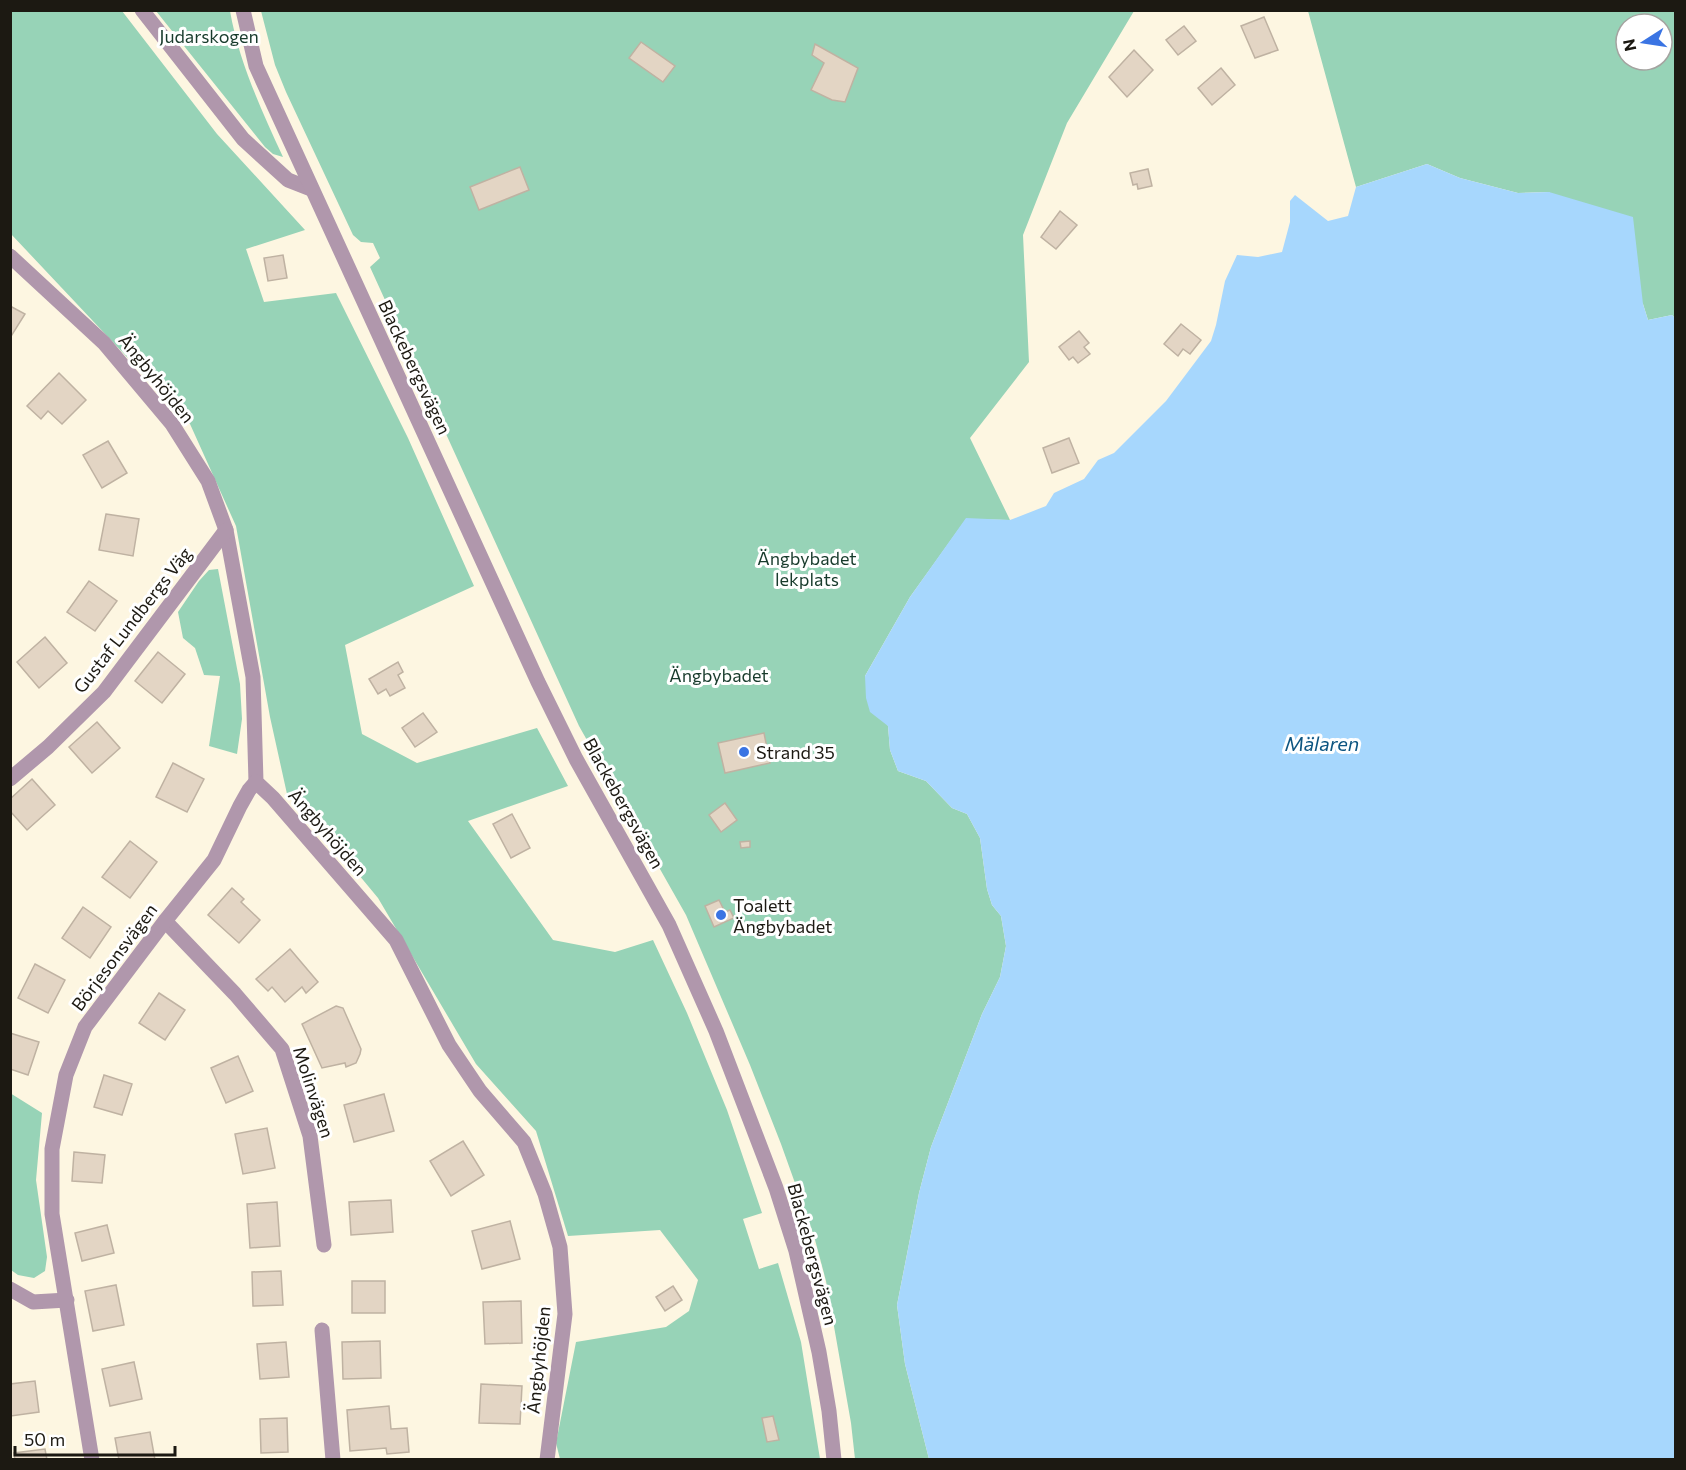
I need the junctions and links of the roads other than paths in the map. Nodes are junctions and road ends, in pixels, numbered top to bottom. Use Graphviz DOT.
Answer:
graph roads {
  1 [pos="142,10"];
  2 [pos="243,10"];
  3 [pos="311,189"];
  4 [pos="10,256"];
  5 [pos="226,530"];
  6 [pos="10,778"];
  7 [pos="256,782"];
  8 [pos="165,921"];
  9 [pos="324,1245"];
  10 [pos="10,1289"];
  11 [pos="67,1300"];
  12 [pos="322,1330"];
  13 [pos="92,1460"];
  14 [pos="333,1460"];
  15 [pos="547,1460"];
  16 [pos="834,1460"];
  1 -- 3 [label="street"];
  2 -- 3 [label="street, Blackebergsvägen"];
  3 -- 16 [label="street, Blackebergsvägen"];
  4 -- 5 [label="street, Ängbyhöjden"];
  5 -- 6 [label="street, Gustaf Lundbergs Väg"];
  5 -- 7 [label="street, Ängbyhöjden"];
  7 -- 8 [label="street, Börjesonsvägen"];
  7 -- 15 [label="street, Ängbyhöjden"];
  8 -- 9 [label="street, Molinvägen"];
  8 -- 11 [label="street, Börjesonsvägen"];
  10 -- 11 [label="street"];
  11 -- 13 [label="street, Börjesonsvägen"];
  12 -- 14 [label="street"];
}
